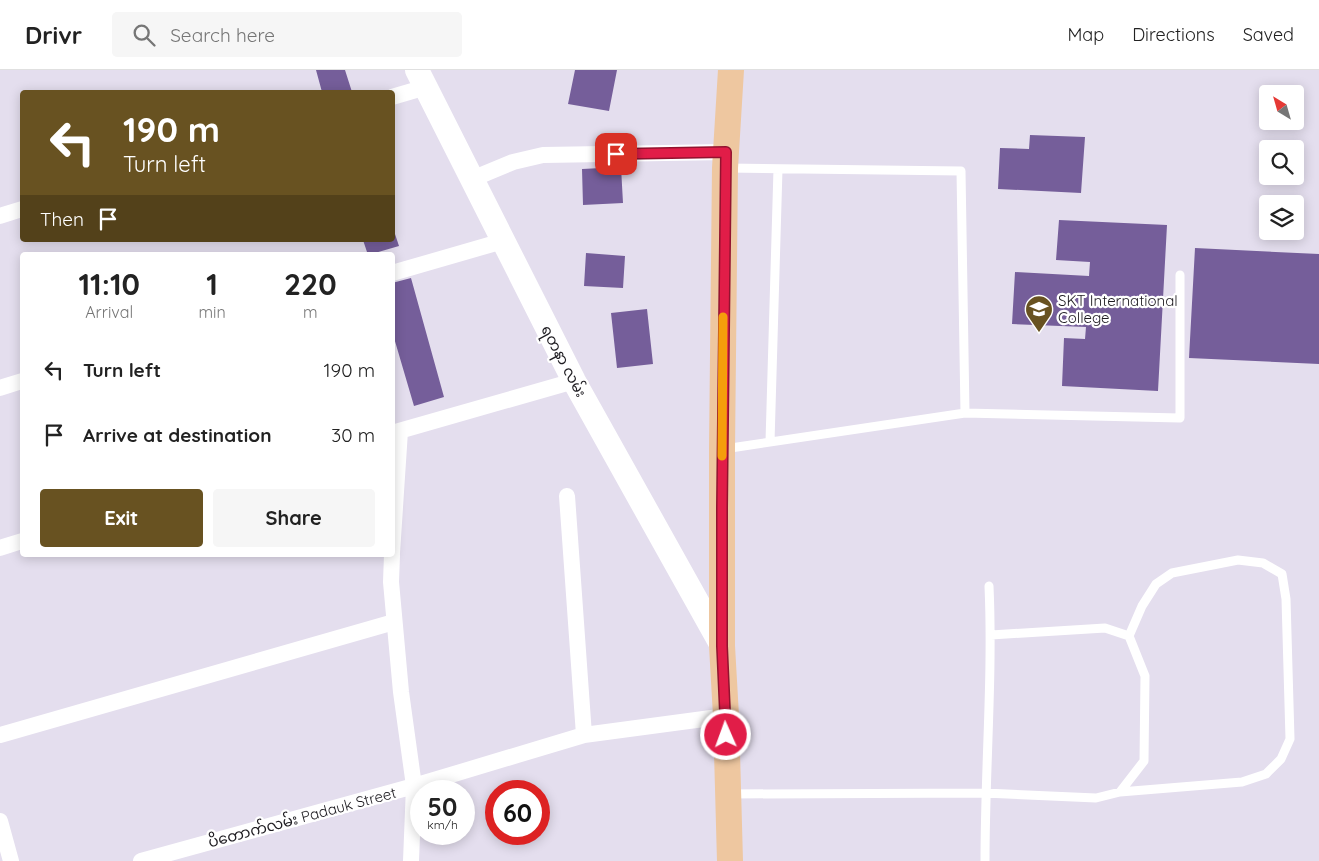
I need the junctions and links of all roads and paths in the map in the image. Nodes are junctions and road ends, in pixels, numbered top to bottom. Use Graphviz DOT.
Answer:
graph roads {
  1 [pos="731,70"];
  2 [pos="421,79"];
  3 [pos="395,95"];
  4 [pos="725,160"];
  5 [pos="778,169"];
  6 [pos="472,179"];
  7 [pos="20,210"];
  8 [pos="0,216"];
  9 [pos="503,241"];
  10 [pos="395,272"];
  11 [pos="1180,275"];
  12 [pos="574,380"];
  13 [pos="20,382"];
  14 [pos="0,388"];
  15 [pos="965,413"];
  16 [pos="396,432"];
  17 [pos="770,442"];
  18 [pos="722,449"];
  19 [pos="395,462"];
  20 [pos="566,496"];
  21 [pos="20,542"];
  22 [pos="0,548"];
  23 [pos="392,557"];
  24 [pos="989,586"];
  25 [pos="394,622"];
  26 [pos="991,634"];
  27 [pos="1130,636"];
  28 [pos="722,646"];
  29 [pos="726,716"];
  30 [pos="584,734"];
  31 [pos="0,736"];
  32 [pos="413,780"];
  33 [pos="434,780"];
  34 [pos="410,787"];
  35 [pos="1120,792"];
  36 [pos="985,793"];
  37 [pos="728,794"];
  38 [pos="0,821"];
  39 [pos="412,845"];
  40 [pos="11,861"];
  41 [pos="141,861"];
  42 [pos="411,861"];
  43 [pos="730,861"];
  44 [pos="985,861"];
  1 -- 4 [label="main road"];
  2 -- 3 [label="street"];
  2 -- 6 [label="main road, ရတနာ လမ်း"];
  4 -- 5 [label="lane"];
  4 -- 6 [label="street"];
  4 -- 18 [label="main road"];
  5 -- 15 [label="lane"];
  5 -- 17 [label="lane"];
  6 -- 9 [label="main road, ရတနာ လမ်း"];
  7 -- 8 [label="street"];
  9 -- 10 [label="street"];
  9 -- 12 [label="main road, ရတနာ လမ်း"];
  11 -- 15 [label="lane"];
  12 -- 16 [label="street"];
  12 -- 28 [label="main road, ရတနာ လမ်း"];
  13 -- 14 [label="street"];
  15 -- 17 [label="lane"];
  16 -- 19 [label="street"];
  17 -- 18 [label="lane"];
  18 -- 28 [label="main road"];
  20 -- 30 [label="street"];
  21 -- 22 [label="street"];
  23 -- 25 [label="street"];
  24 -- 26 [label="lane"];
  25 -- 31 [label="street"];
  25 -- 32 [label="street"];
  26 -- 27 [label="lane"];
  26 -- 36 [label="lane"];
  27 -- 35 [label="lane"];
  27 -- 35 [label="lane"];
  28 -- 29 [label="main road"];
  29 -- 30 [label="street, ပိတောက်လမ်း Padauk Street"];
  29 -- 37 [label="main road"];
  30 -- 33 [label="street, ပိတောက်လမ်း Padauk Street"];
  34 -- 41 [label="street, ပိတောက်လမ်း Padauk Street"];
  35 -- 36 [label="lane"];
  36 -- 37 [label="lane"];
  36 -- 44 [label="lane"];
  37 -- 43 [label="main road"];
  38 -- 40 [label="street"];
  39 -- 42 [label="street"];
}
